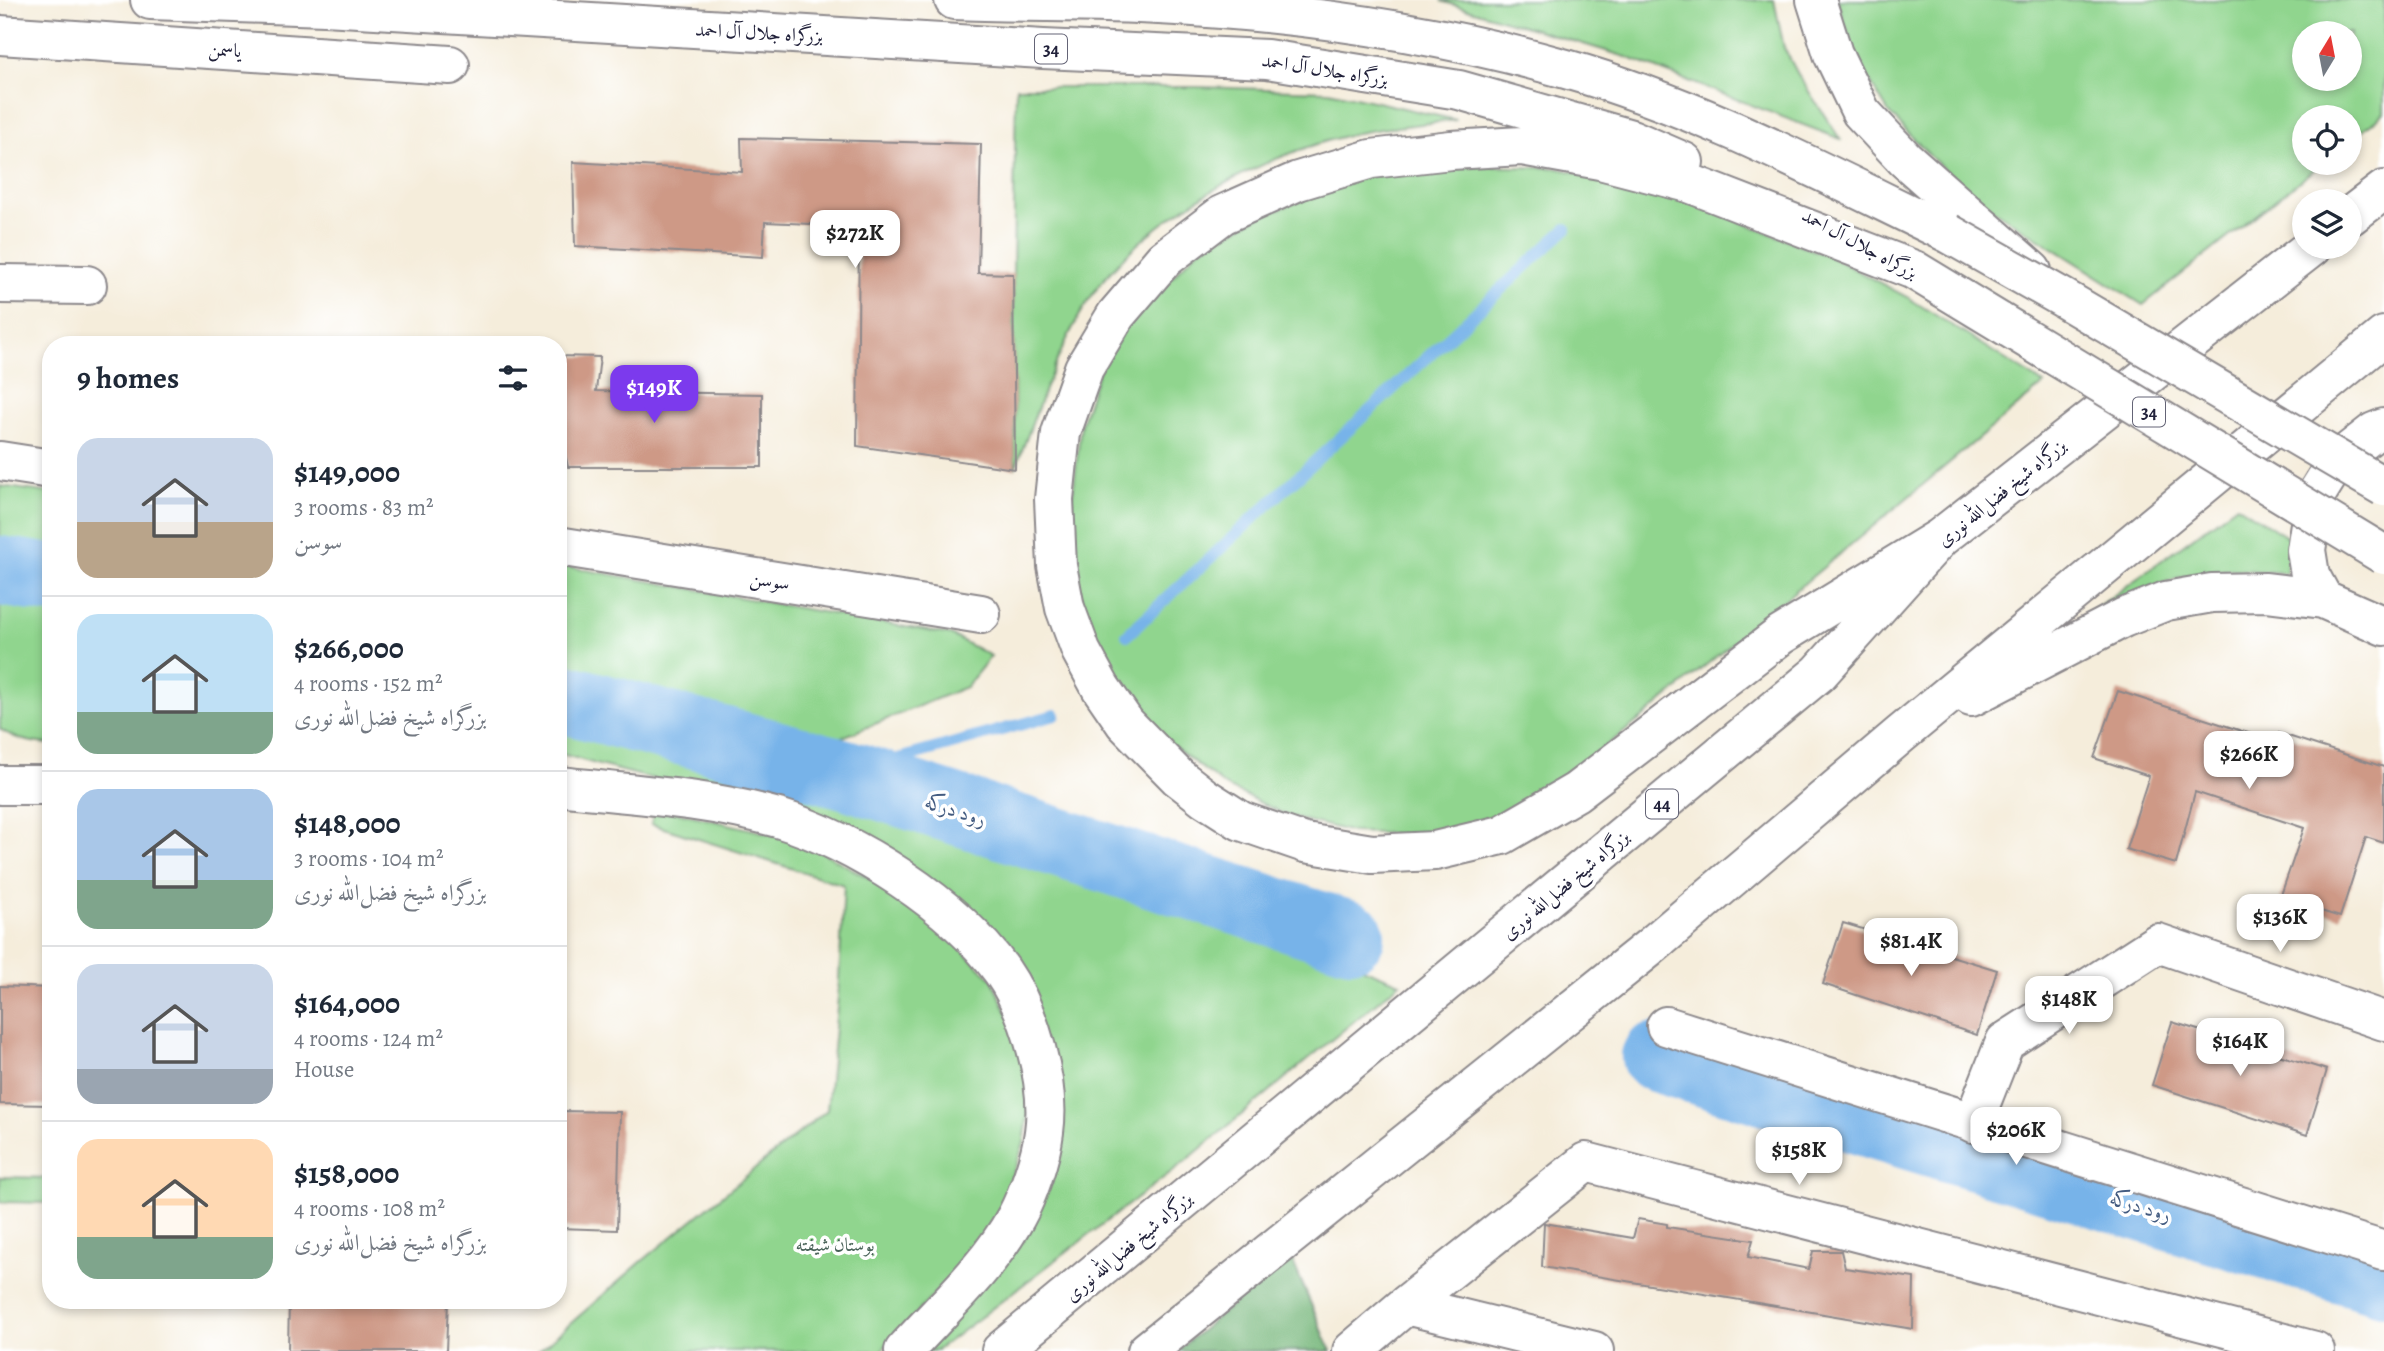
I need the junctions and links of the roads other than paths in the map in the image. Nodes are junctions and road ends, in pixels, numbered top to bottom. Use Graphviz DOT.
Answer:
graph roads {
  1 [pos="150,0"];
  2 [pos="954,0"];
  3 [pos="1821,16"];
  4 [pos="0,35"];
  5 [pos="450,65"];
  6 [pos="2384,190"];
  7 [pos="2362,207"];
  8 [pos="2297,259"];
  9 [pos="1914,270"];
  10 [pos="0,284"];
  11 [pos="87,285"];
  12 [pos="2063,298"];
  13 [pos="2384,336"];
  14 [pos="2384,428"];
  15 [pos="0,461"];
  16 [pos="42,468"];
  17 [pos="2384,487"];
  18 [pos="1940,538"];
  19 [pos="567,547"];
  20 [pos="2384,555"];
  21 [pos="2323,599"];
  22 [pos="981,614"];
  23 [pos="2384,626"];
  24 [pos="1901,734"];
  25 [pos="0,785"];
  26 [pos="42,785"];
  27 [pos="567,787"];
  28 [pos="2384,1021"];
  29 [pos="1666,1026"];
  30 [pos="1973,1123"];
  31 [pos="2384,1251"];
  32 [pos="1406,1305"];
  33 [pos="904,1351"];
  34 [pos="1001,1351"];
  35 [pos="1147,1351"];
  36 [pos="1352,1351"];
  37 [pos="1594,1351"];
  38 [pos="2315,1351"];
  1 -- 9 [label="main road, بزرگراه جلال آل احمد / 34"];
  2 -- 12 [label="main road, bridge"];
  3 -- 12 [label="main road, bridge"];
  4 -- 5 [label="main road, یاسمن"];
  6 -- 7 [label="main road"];
  8 -- 18 [label="main road, بزرگراه شیخ فضل‌الله نوری / 44"];
  9 -- 18 [label="main road"];
  9 -- 20 [label="main road, بزرگراه جلال آل احمد / 34, bridge"];
  10 -- 11 [label="main road"];
  12 -- 17 [label="main road, bridge"];
  13 -- 24 [label="main road"];
  14 -- 21 [label="main road"];
  15 -- 16 [label="main road"];
  18 -- 34 [label="main road, بزرگراه شیخ فضل‌الله نوری / 44"];
  19 -- 22 [label="main road, سوسن"];
  21 -- 23 [label="main road"];
  21 -- 24 [label="main road"];
  24 -- 35 [label="main road"];
  25 -- 26 [label="main road"];
  27 -- 33 [label="main road"];
  28 -- 30 [label="main road"];
  29 -- 30 [label="main road"];
  30 -- 31 [label="main road"];
  32 -- 36 [label="main road"];
  32 -- 37 [label="main road"];
  32 -- 38 [label="main road"];
}
